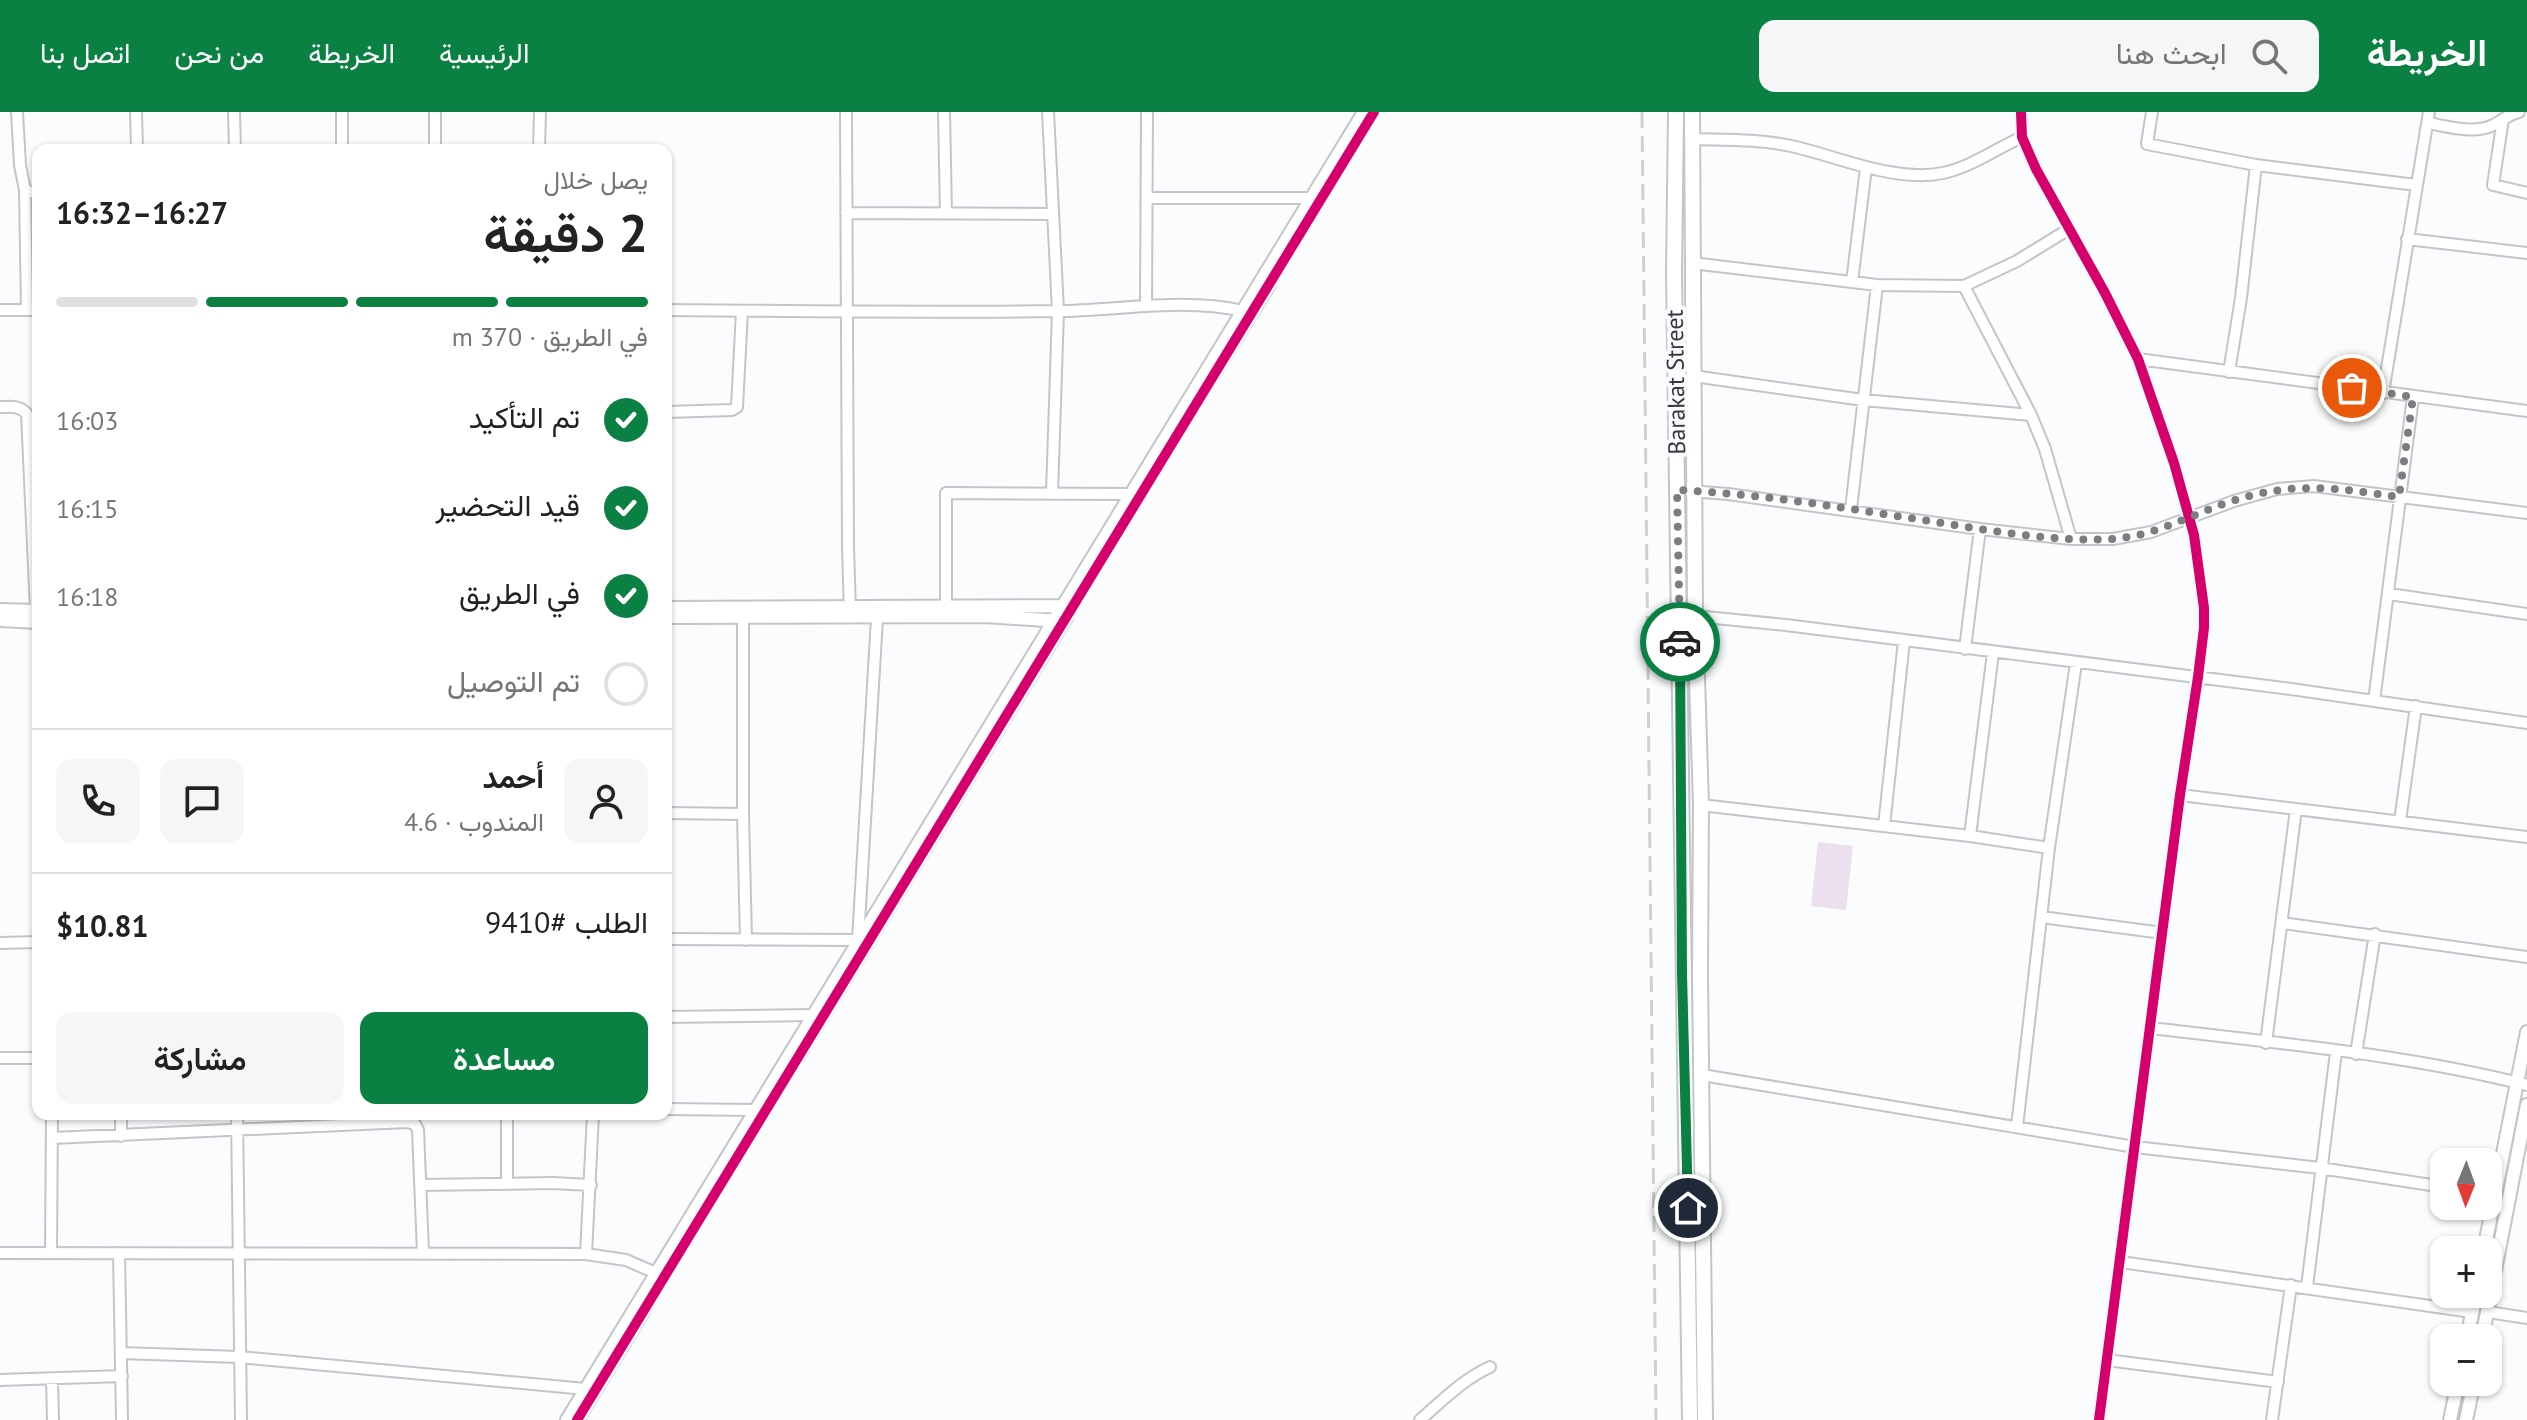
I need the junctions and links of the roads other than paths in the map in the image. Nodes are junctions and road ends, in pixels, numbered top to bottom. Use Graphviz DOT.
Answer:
graph roads {
  1 [pos="17,112"];
  2 [pos="136,112"];
  3 [pos="234,112"];
  4 [pos="342,112"];
  5 [pos="435,112"];
  6 [pos="540,112"];
  7 [pos="846,112"];
  8 [pos="944,112"];
  9 [pos="1048,112"];
  10 [pos="1147,112"];
  11 [pos="1364,112"];
  12 [pos="1374,112"];
  13 [pos="1676,112"];
  14 [pos="1692,112"];
  15 [pos="2021,112"];
  16 [pos="2152,112"];
  17 [pos="2523,112"];
  18 [pos="2428,117"];
  19 [pos="2503,119"];
  20 [pos="2022,137"];
  21 [pos="1692,139"];
  22 [pos="137,144"];
  23 [pos="235,144"];
  24 [pos="342,144"];
  25 [pos="435,144"];
  26 [pos="539,144"];
  27 [pos="2256,165"];
  28 [pos="1866,168"];
  29 [pos="2416,185"];
  30 [pos="25,190"];
  31 [pos="32,192"];
  32 [pos="2527,193"];
  33 [pos="1147,198"];
  34 [pos="1312,198"];
  35 [pos="846,213"];
  36 [pos="946,213"];
  37 [pos="1051,214"];
  38 [pos="2069,229"];
  39 [pos="2407,239"];
  40 [pos="2527,253"];
  41 [pos="1692,263"];
  42 [pos="1852,282"];
  43 [pos="1877,285"];
  44 [pos="1964,286"];
  45 [pos="1146,306"];
  46 [pos="0,310"];
  47 [pos="32,310"];
  48 [pos="672,310"];
  49 [pos="742,311"];
  50 [pos="846,311"];
  51 [pos="1058,311"];
  52 [pos="1243,311"];
  53 [pos="2138,359"];
  54 [pos="2229,372"];
  55 [pos="1693,376"];
  56 [pos="2383,393"];
  57 [pos="2413,397"];
  58 [pos="1863,400"];
  59 [pos="0,407"];
  60 [pos="2527,411"];
  61 [pos="672,412"];
  62 [pos="2031,415"];
  63 [pos="32,485"];
  64 [pos="1677,490"];
  65 [pos="1694,491"];
  66 [pos="1052,494"];
  67 [pos="1132,494"];
  68 [pos="2399,497"];
  69 [pos="1851,509"];
  70 [pos="2527,513"];
  71 [pos="2189,517"];
  72 [pos="1980,529"];
  73 [pos="2071,539"];
  74 [pos="2389,594"];
  75 [pos="1068,606"];
  76 [pos="672,608"];
  77 [pos="946,608"];
  78 [pos="0,610"];
  79 [pos="32,613"];
  80 [pos="850,613"];
  81 [pos="2527,614"];
  82 [pos="32,615"];
  83 [pos="1695,616"];
  84 [pos="672,617"];
  85 [pos="743,617"];
  86 [pos="877,618"];
  87 [pos="0,620"];
  88 [pos="1059,621"];
  89 [pos="1904,641"];
  90 [pos="1965,649"];
  91 [pos="1993,653"];
  92 [pos="2076,663"];
  93 [pos="2198,677"];
  94 [pos="2374,701"];
  95 [pos="2416,706"];
  96 [pos="2527,723"];
  97 [pos="2180,795"];
  98 [pos="1701,805"];
  99 [pos="2296,809"];
  100 [pos="672,813"];
  101 [pos="743,814"];
  102 [pos="2400,821"];
  103 [pos="1884,826"];
  104 [pos="1970,836"];
  105 [pos="2527,837"];
  106 [pos="2049,848"];
  107 [pos="2041,917"];
  108 [pos="2282,923"];
  109 [pos="2163,933"];
  110 [pos="2375,934"];
  111 [pos="672,939"];
  112 [pos="746,940"];
  113 [pos="858,940"];
  114 [pos="32,942"];
  115 [pos="0,943"];
  116 [pos="2527,957"];
  117 [pos="813,1015"];
  118 [pos="672,1017"];
  119 [pos="2151,1028"];
  120 [pos="2527,1032"];
  121 [pos="2266,1043"];
  122 [pos="2336,1052"];
  123 [pos="2356,1054"];
  124 [pos="0,1058"];
  125 [pos="32,1058"];
  126 [pos="1702,1075"];
  127 [pos="2522,1084"];
  128 [pos="2527,1107"];
  129 [pos="672,1109"];
  130 [pos="755,1110"];
  131 [pos="52,1120"];
  132 [pos="121,1120"];
  133 [pos="237,1120"];
  134 [pos="507,1120"];
  135 [pos="593,1120"];
  136 [pos="2017,1127"];
  137 [pos="236,1130"];
  138 [pos="121,1136"];
  139 [pos="52,1138"];
  140 [pos="2135,1147"];
  141 [pos="2502,1154"];
  142 [pos="2320,1168"];
  143 [pos="507,1183"];
  144 [pos="421,1185"];
  145 [pos="591,1185"];
  146 [pos="2430,1185"];
  147 [pos="0,1253"];
  148 [pos="51,1253"];
  149 [pos="119,1253"];
  150 [pos="238,1253"];
  151 [pos="423,1253"];
  152 [pos="586,1254"];
  153 [pos="2121,1262"];
  154 [pos="656,1273"];
  155 [pos="2291,1285"];
  156 [pos="2307,1287"];
  157 [pos="2473,1308"];
  158 [pos="2472,1312"];
  159 [pos="2488,1312"];
  160 [pos="2527,1318"];
  161 [pos="2470,1324"];
  162 [pos="2485,1324"];
  163 [pos="617,1346"];
  164 [pos="121,1353"];
  165 [pos="239,1357"];
  166 [pos="2107,1360"];
  167 [pos="1490,1367"];
  168 [pos="122,1376"];
  169 [pos="52,1379"];
  170 [pos="0,1380"];
  171 [pos="2278,1382"];
  172 [pos="586,1389"];
  173 [pos="2455,1396"];
  174 [pos="2471,1396"];
  175 [pos="53,1420"];
  176 [pos="122,1420"];
  177 [pos="241,1420"];
  178 [pos="567,1420"];
  179 [pos="577,1420"];
  180 [pos="1420,1420"];
  181 [pos="1690,1420"];
  182 [pos="1705,1420"];
  183 [pos="2099,1420"];
  184 [pos="2272,1420"];
  185 [pos="2450,1420"];
  186 [pos="2466,1420"];
  1 -- 30 [label="street"];
  2 -- 22 [label="street"];
  3 -- 23 [label="street"];
  4 -- 24 [label="street"];
  5 -- 25 [label="street"];
  6 -- 26 [label="street"];
  7 -- 35 [label="street"];
  8 -- 36 [label="street"];
  9 -- 37 [label="street"];
  10 -- 33 [label="street"];
  11 -- 34 [label="street"];
  12 -- 75 [label="street"];
  13 -- 64 [label="main road, Barakat Street"];
  14 -- 21 [label="main road, Barakat Street"];
  15 -- 20 [label="street"];
  16 -- 27 [label="street"];
  17 -- 19 [label="street"];
  18 -- 19 [label="street"];
  18 -- 29 [label="street"];
  19 -- 32 [label="street"];
  20 -- 28 [label="street"];
  20 -- 38 [label="street"];
  21 -- 28 [label="street"];
  21 -- 41 [label="main road, Barakat Street"];
  27 -- 29 [label="street"];
  27 -- 54 [label="street"];
  28 -- 42 [label="street"];
  29 -- 39 [label="street"];
  30 -- 31 [label="street"];
  30 -- 47 [label="street"];
  33 -- 34 [label="street"];
  33 -- 45 [label="street"];
  34 -- 52 [label="street"];
  35 -- 36 [label="street"];
  35 -- 50 [label="street"];
  36 -- 37 [label="street"];
  37 -- 51 [label="street"];
  38 -- 44 [label="street"];
  38 -- 53 [label="street"];
  39 -- 40 [label="street"];
  39 -- 56 [label="street"];
  41 -- 42 [label="street"];
  41 -- 55 [label="main road, Barakat Street"];
  42 -- 43 [label="street"];
  43 -- 44 [label="street"];
  43 -- 58 [label="street"];
  44 -- 62 [label="street"];
  45 -- 51 [label="street"];
  45 -- 52 [label="street"];
  46 -- 47 [label="street"];
  48 -- 49 [label="street"];
  49 -- 50 [label="street"];
  49 -- 61 [label="street"];
  50 -- 51 [label="street"];
  50 -- 80 [label="street"];
  51 -- 66 [label="street"];
  52 -- 67 [label="street"];
  53 -- 54 [label="street"];
  53 -- 71 [label="street"];
  54 -- 56 [label="street"];
  55 -- 58 [label="street"];
  55 -- 65 [label="main road, Barakat Street"];
  56 -- 57 [label="street"];
  57 -- 60 [label="street"];
  57 -- 68 [label="street"];
  58 -- 62 [label="street"];
  58 -- 69 [label="street"];
  59 -- 63 [label="street"];
  62 -- 73 [label="street"];
  64 -- 65 [label="street"];
  64 -- 181 [label="main road, Barakat Street"];
  65 -- 69 [label="street"];
  65 -- 83 [label="main road, Barakat Street"];
  66 -- 67 [label="street"];
  66 -- 77 [label="street"];
  67 -- 75 [label="street"];
  68 -- 70 [label="street"];
  68 -- 71 [label="street"];
  68 -- 74 [label="street"];
  69 -- 72 [label="street"];
  71 -- 73 [label="street"];
  71 -- 93 [label="street"];
  72 -- 73 [label="street"];
  72 -- 90 [label="street"];
  74 -- 81 [label="street"];
  74 -- 94 [label="street"];
  75 -- 77 [label="street"];
  75 -- 88 [label="street"];
  76 -- 80 [label="street"];
  77 -- 80 [label="street"];
  78 -- 79 [label="street"];
  80 -- 85 [label="street"];
  80 -- 86 [label="street"];
  82 -- 87 [label="street"];
  83 -- 89 [label="street"];
  83 -- 98 [label="main road, Barakat Street"];
  84 -- 85 [label="street"];
  85 -- 101 [label="street"];
  86 -- 88 [label="street"];
  86 -- 113 [label="street"];
  88 -- 113 [label="street"];
  88 -- 163 [label="street"];
  89 -- 90 [label="street"];
  89 -- 103 [label="street"];
  90 -- 91 [label="street"];
  91 -- 92 [label="street"];
  91 -- 104 [label="street"];
  92 -- 93 [label="street"];
  92 -- 106 [label="street"];
  93 -- 94 [label="street"];
  93 -- 97 [label="street"];
  94 -- 95 [label="street"];
  95 -- 96 [label="street"];
  95 -- 102 [label="street"];
  97 -- 99 [label="street"];
  97 -- 109 [label="street"];
  98 -- 103 [label="street"];
  98 -- 126 [label="main road, Barakat Street"];
  99 -- 102 [label="street"];
  99 -- 108 [label="street"];
  100 -- 101 [label="street"];
  101 -- 112 [label="street"];
  102 -- 105 [label="street"];
  103 -- 104 [label="street"];
  104 -- 106 [label="street"];
  106 -- 107 [label="street"];
  107 -- 109 [label="street"];
  107 -- 136 [label="street"];
  108 -- 110 [label="street"];
  108 -- 121 [label="street"];
  109 -- 119 [label="street"];
  110 -- 116 [label="street"];
  110 -- 123 [label="street"];
  111 -- 112 [label="street"];
  112 -- 113 [label="street"];
  113 -- 117 [label="street"];
  114 -- 115 [label="street"];
  117 -- 118 [label="street"];
  117 -- 130 [label="street"];
  119 -- 121 [label="street"];
  119 -- 140 [label="street"];
  120 -- 127 [label="street"];
  121 -- 122 [label="street"];
  122 -- 123 [label="street"];
  122 -- 142 [label="street"];
  123 -- 127 [label="street"];
  124 -- 125 [label="street"];
  126 -- 136 [label="street"];
  126 -- 182 [label="main road, Barakat Street"];
  127 -- 141 [label="street"];
  128 -- 159 [label="street"];
  129 -- 130 [label="street"];
  130 -- 154 [label="street"];
  131 -- 139 [label="street"];
  132 -- 138 [label="street"];
  133 -- 137 [label="street"];
  134 -- 143 [label="street"];
  135 -- 145 [label="street"];
  136 -- 140 [label="street"];
  137 -- 138 [label="street"];
  137 -- 144 [label="street"];
  137 -- 150 [label="street"];
  138 -- 139 [label="street"];
  139 -- 148 [label="street"];
  140 -- 142 [label="street"];
  140 -- 153 [label="street"];
  142 -- 146 [label="street"];
  142 -- 156 [label="street"];
  143 -- 144 [label="street"];
  143 -- 145 [label="street"];
  144 -- 151 [label="street"];
  145 -- 152 [label="street"];
  147 -- 148 [label="street"];
  148 -- 149 [label="street"];
  149 -- 150 [label="street"];
  149 -- 164 [label="street"];
  150 -- 151 [label="street"];
  150 -- 165 [label="street"];
  151 -- 152 [label="street"];
  152 -- 154 [label="street"];
  153 -- 155 [label="street"];
  153 -- 166 [label="street"];
  154 -- 163 [label="street"];
  155 -- 156 [label="street"];
  155 -- 171 [label="street"];
  156 -- 158 [label="street"];
  157 -- 158 [label="street"];
  158 -- 161 [label="street"];
  159 -- 160 [label="street"];
  159 -- 162 [label="street"];
  163 -- 172 [label="street"];
  163 -- 179 [label="street"];
  164 -- 165 [label="street"];
  164 -- 168 [label="street"];
  165 -- 172 [label="street"];
  165 -- 177 [label="street"];
  166 -- 171 [label="street"];
  166 -- 183 [label="street"];
  167 -- 180 [label="street"];
  168 -- 169 [label="street"];
  168 -- 176 [label="street"];
  169 -- 170 [label="street"];
  169 -- 175 [label="street"];
  171 -- 184 [label="street"];
  172 -- 178 [label="street"];
  173 -- 185 [label="street"];
  174 -- 186 [label="street"];
}
